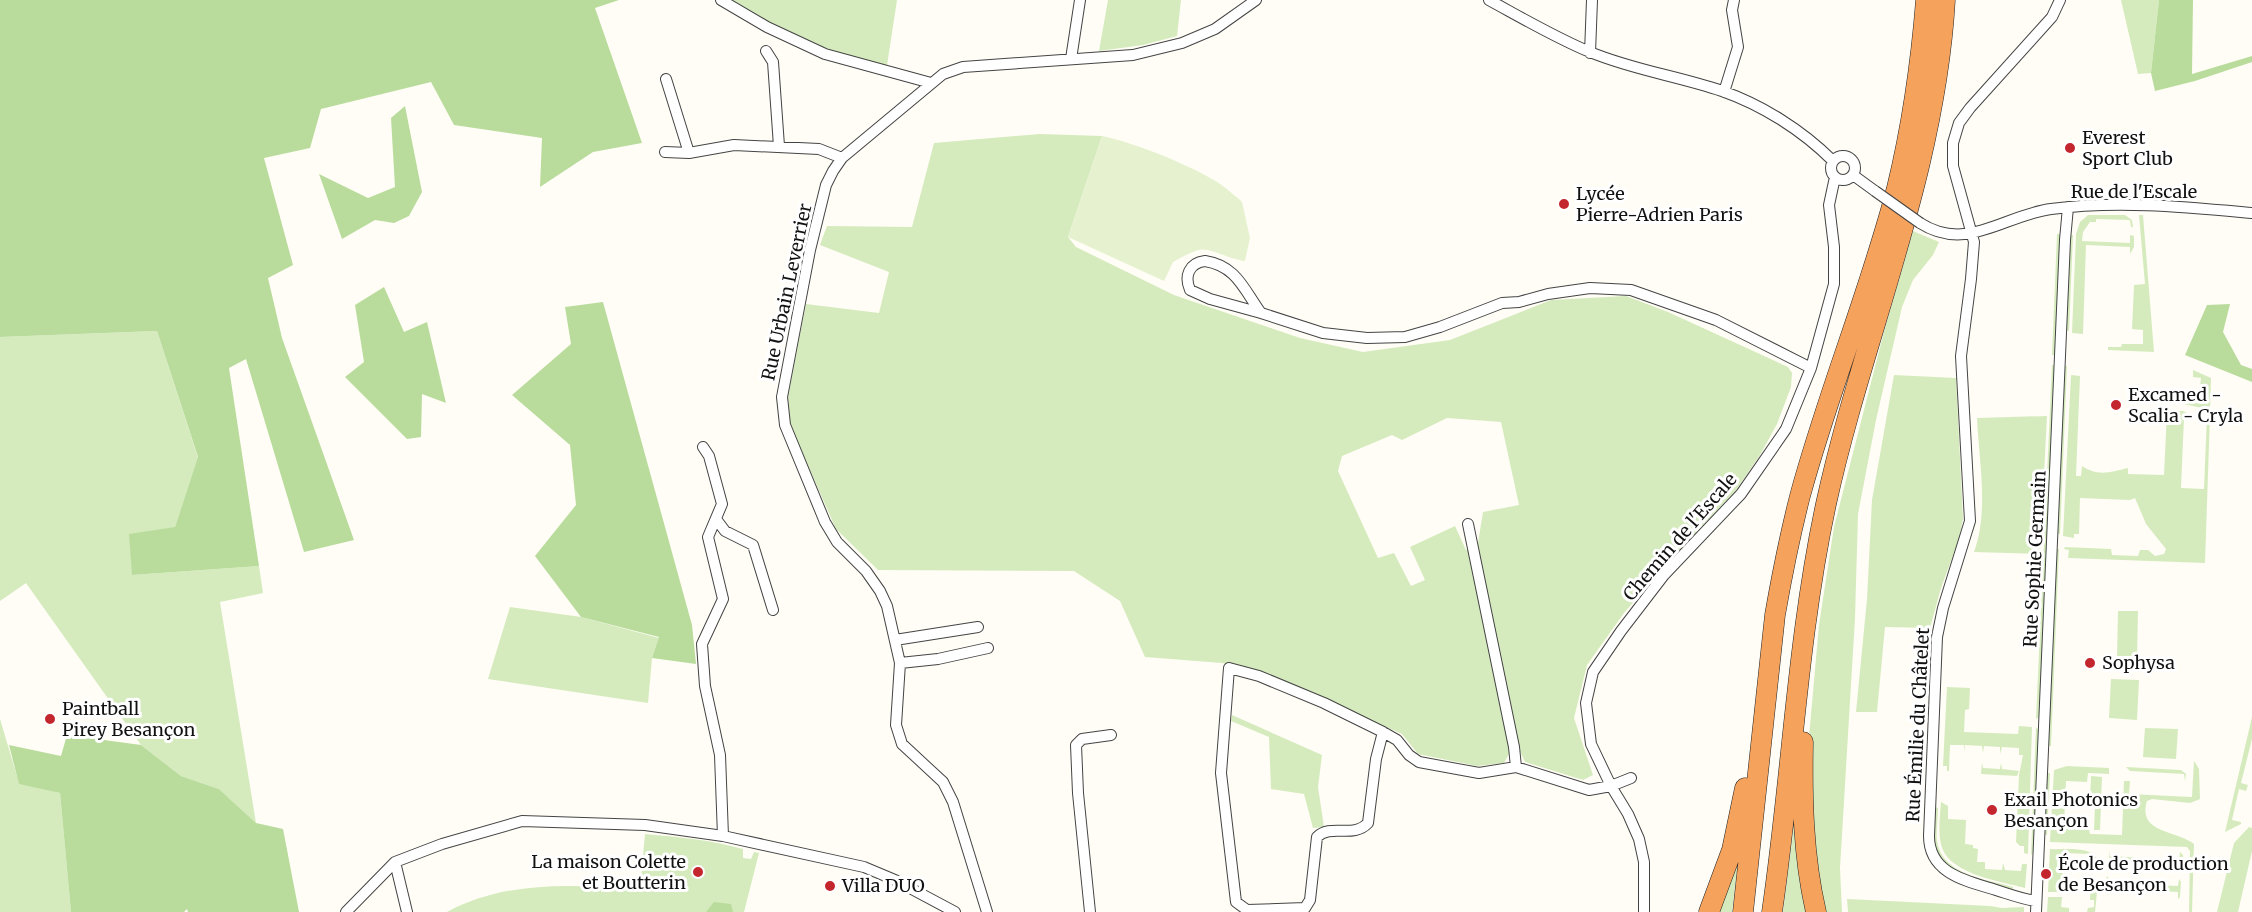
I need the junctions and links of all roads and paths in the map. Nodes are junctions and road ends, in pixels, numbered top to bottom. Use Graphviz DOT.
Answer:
graph roads {
  1 [pos="722,0"];
  2 [pos="1080,0"];
  3 [pos="1256,0"];
  4 [pos="1489,0"];
  5 [pos="1592,0"];
  6 [pos="1734,0"];
  7 [pos="1926,0"];
  8 [pos="1945,0"];
  9 [pos="1956,0"];
  10 [pos="2060,0"];
  11 [pos="765,51"];
  12 [pos="1590,52"];
  13 [pos="1071,59"];
  14 [pos="666,79"];
  15 [pos="931,83"];
  16 [pos="1935,90"];
  17 [pos="1724,92"];
  18 [pos="779,146"];
  19 [pos="665,152"];
  20 [pos="689,153"];
  21 [pos="842,158"];
  22 [pos="1833,160"];
  23 [pos="1853,175"];
  24 [pos="1835,177"];
  25 [pos="2068,207"];
  26 [pos="2252,213"];
  27 [pos="1973,233"];
  28 [pos="1261,313"];
  29 [pos="1810,368"];
  30 [pos="703,447"];
  31 [pos="716,519"];
  32 [pos="1468,524"];
  33 [pos="773,610"];
  34 [pos="1804,625"];
  35 [pos="978,627"];
  36 [pos="895,640"];
  37 [pos="988,648"];
  38 [pos="900,663"];
  39 [pos="1769,668"];
  40 [pos="1383,732"];
  41 [pos="1111,735"];
  42 [pos="1516,767"];
  43 [pos="1631,778"];
  44 [pos="1611,786"];
  45 [pos="723,836"];
  46 [pos="395,862"];
  47 [pos="2036,906"];
  48 [pos="346,912"];
  49 [pos="406,912"];
  50 [pos="955,912"];
  51 [pos="987,912"];
  52 [pos="1090,912"];
  53 [pos="1644,912"];
  54 [pos="1709,912"];
  55 [pos="1743,912"];
  56 [pos="1772,912"];
  57 [pos="1816,912"];
  1 -- 15 [label="street"];
  2 -- 13 [label="street"];
  3 -- 13 [label="street, Rue Urbain Leverrier"];
  4 -- 12 [label="street"];
  5 -- 12 [label="street"];
  6 -- 17 [label="street"];
  7 -- 39 [label="highway"];
  8 -- 16 [label="highway"];
  9 -- 16 [label="highway"];
  10 -- 27 [label="street, Rue Émilie du Châtelet"];
  11 -- 18 [label="street"];
  12 -- 17 [label="street"];
  13 -- 15 [label="street, Rue Urbain Leverrier"];
  14 -- 20 [label="street"];
  15 -- 21 [label="street, Rue Urbain Leverrier"];
  16 -- 34 [label="highway"];
  17 -- 22 [label="street"];
  18 -- 20 [label="street"];
  18 -- 21 [label="street"];
  19 -- 20 [label="street"];
  21 -- 36 [label="street, Rue Urbain Leverrier"];
  22 -- 23 [label="street"];
  22 -- 24 [label="street"];
  23 -- 24 [label="street"];
  23 -- 27 [label="street, Rue de l'Escale, bridge"];
  24 -- 29 [label="street, Chemin de l'Escale"];
  25 -- 26 [label="street, Rue de l'Escale"];
  25 -- 27 [label="street, Rue de l'Escale"];
  25 -- 47 [label="street, Rue Sophie Germain"];
  27 -- 47 [label="street, Rue Émilie du Châtelet"];
  28 -- 28 [label="street"];
  28 -- 29 [label="street"];
  29 -- 44 [label="street, Chemin de l'Escale"];
  30 -- 31 [label="street"];
  31 -- 33 [label="street"];
  31 -- 45 [label="street"];
  32 -- 42 [label="street"];
  34 -- 56 [label="highway"];
  34 -- 57 [label="highway"];
  35 -- 36 [label="street"];
  36 -- 38 [label="street, Rue Urbain Leverrier"];
  37 -- 38 [label="street"];
  38 -- 51 [label="street, Rue Urbain Leverrier"];
  39 -- 54 [label="highway"];
  39 -- 55 [label="highway"];
  40 -- 40 [label="street"];
  40 -- 42 [label="street"];
  41 -- 52 [label="street"];
  42 -- 44 [label="street"];
  43 -- 44 [label="street"];
  44 -- 53 [label="street, Chemin de l'Escale"];
  45 -- 46 [label="street"];
  45 -- 50 [label="street"];
  46 -- 48 [label="street"];
  46 -- 49 [label="street"];
}
